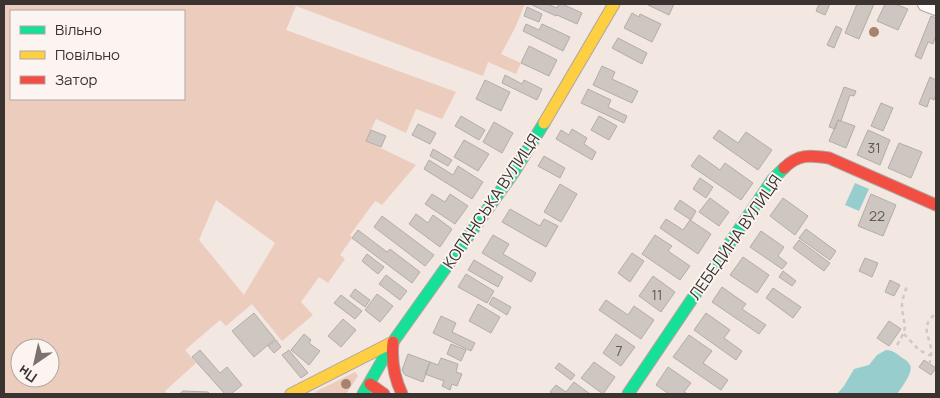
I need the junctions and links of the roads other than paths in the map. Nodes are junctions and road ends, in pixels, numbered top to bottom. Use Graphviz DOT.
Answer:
graph roads {
  1 [pos="614,4"];
  2 [pos="925,4"];
  3 [pos="936,8"];
  4 [pos="936,205"];
  5 [pos="393,342"];
  6 [pos="367,389"];
  7 [pos="291,394"];
  8 [pos="384,394"];
  9 [pos="402,394"];
  10 [pos="628,394"];
  1 -- 5 [label="main road, КОПАНСЬКА ВУЛИЦЯ"];
  2 -- 3 [label="street"];
  4 -- 10 [label="main road, ЛЕБЕДИНА ВУЛИЦЯ"];
  5 -- 6 [label="main road, КОПАНСЬКА ВУЛИЦЯ"];
  5 -- 7 [label="main road"];
  5 -- 9 [label="main road"];
  6 -- 8 [label="main road"];
}
